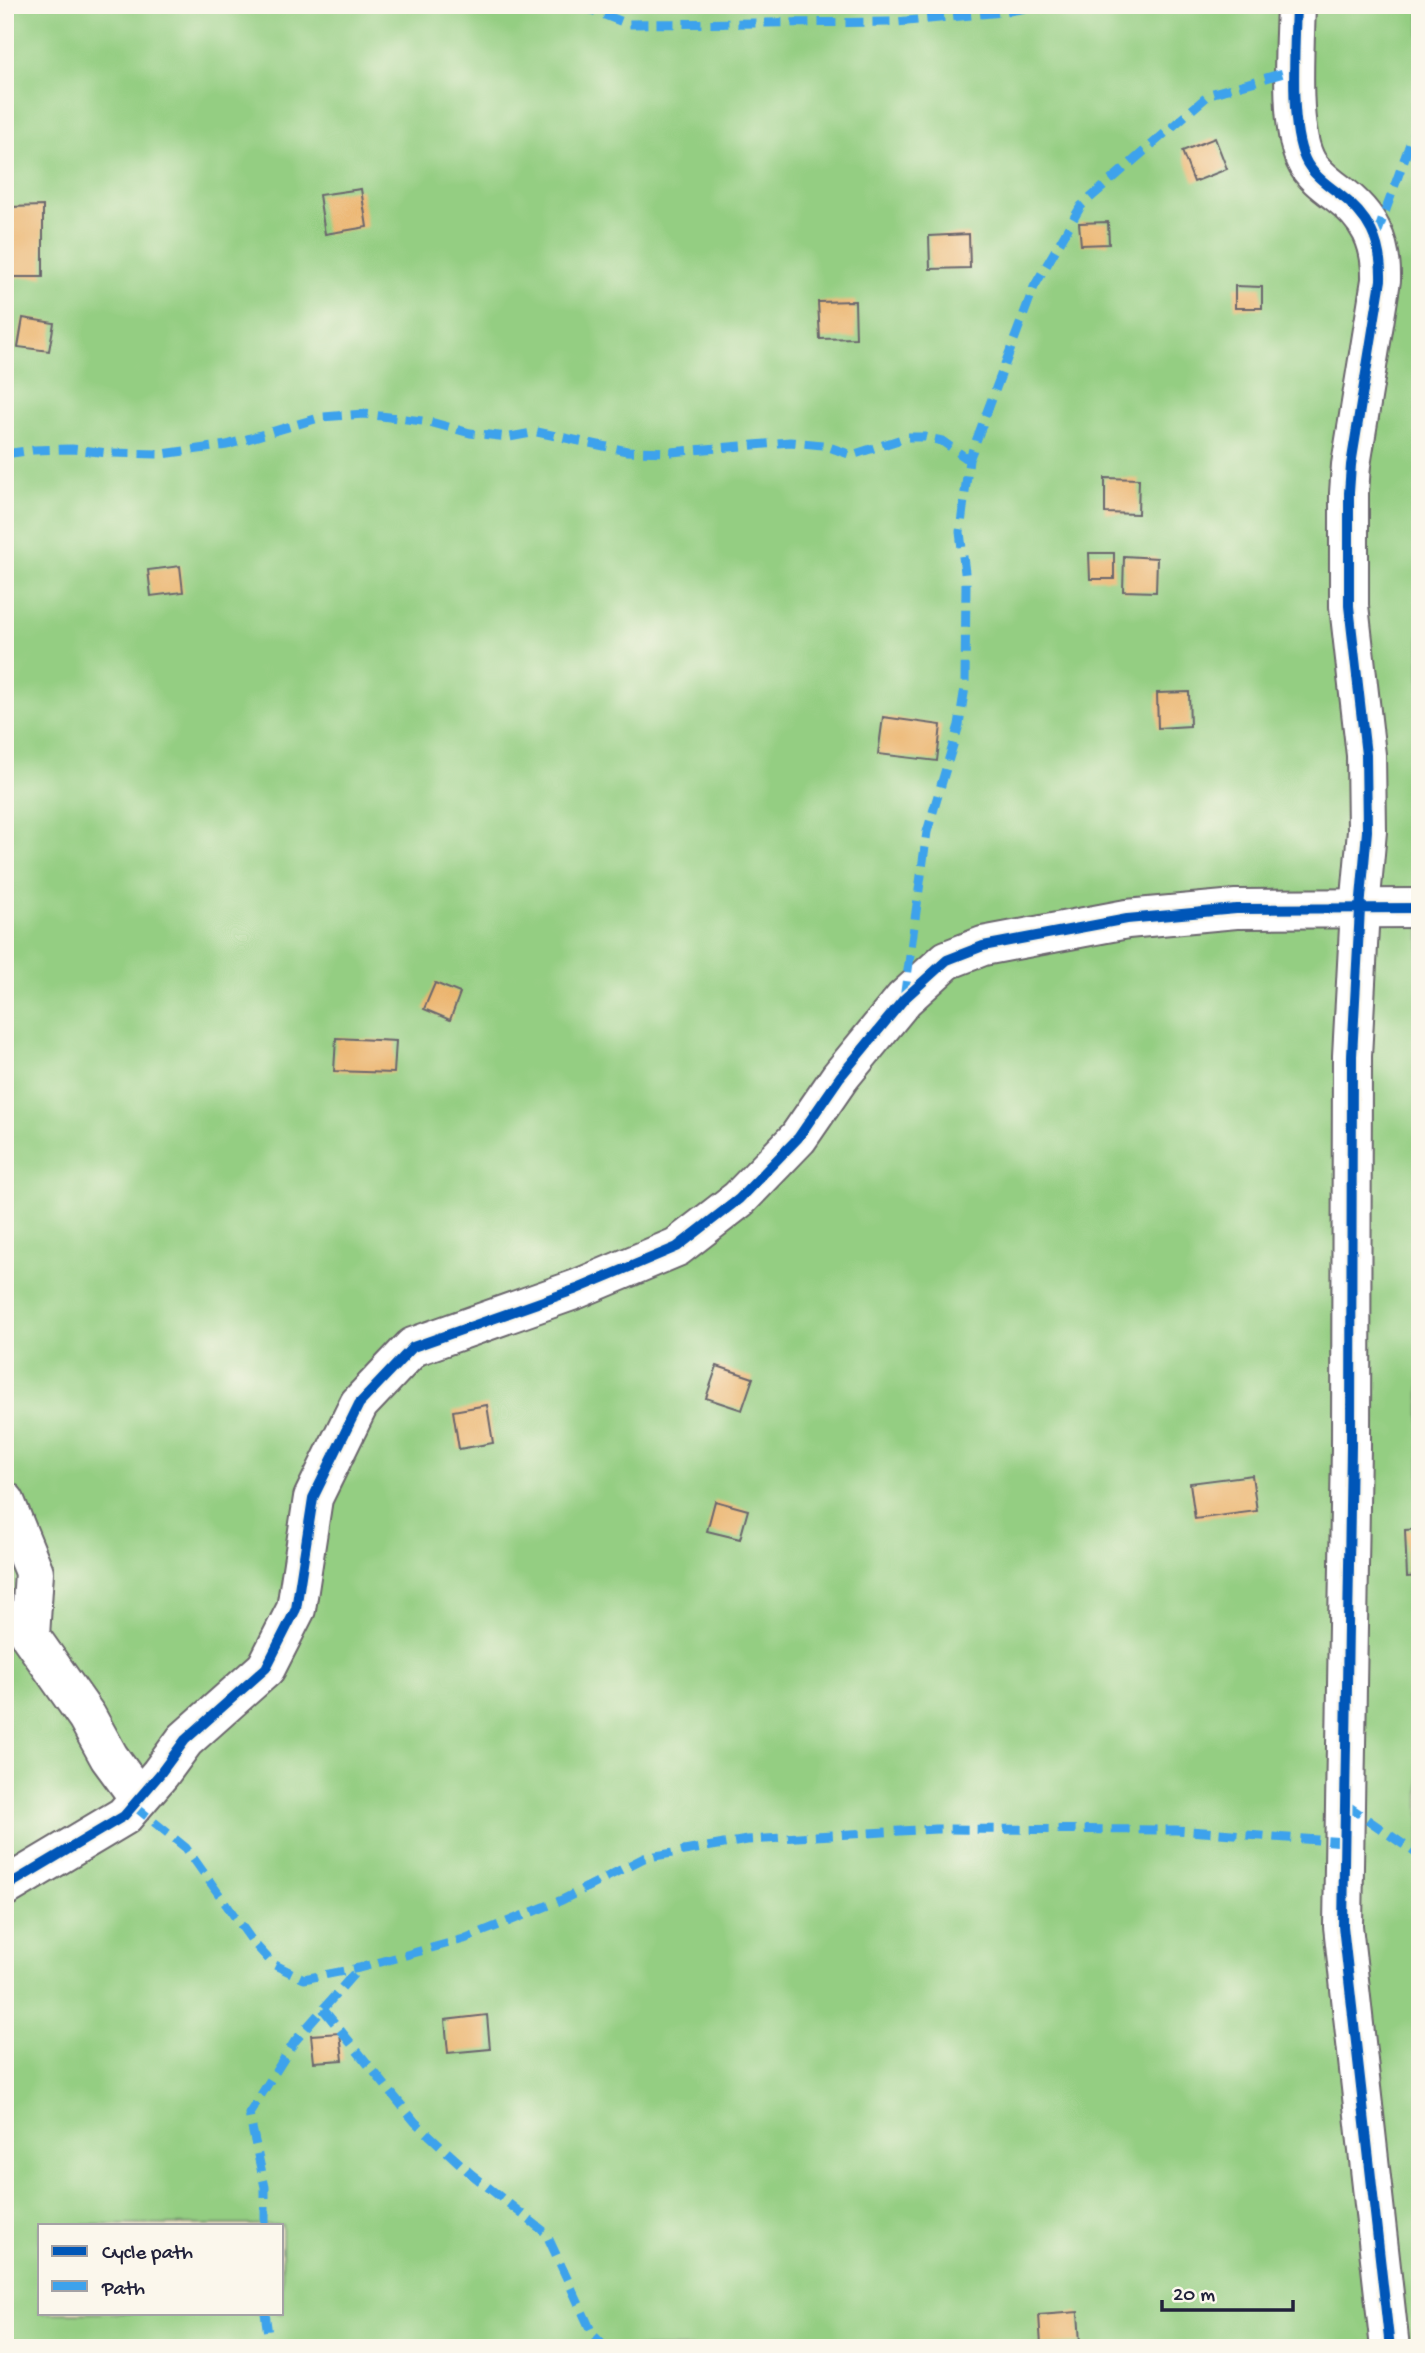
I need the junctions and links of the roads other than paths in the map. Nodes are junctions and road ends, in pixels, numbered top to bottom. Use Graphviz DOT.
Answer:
graph roads {
  1 [pos="1296,5"];
  2 [pos="1420,908"];
  3 [pos="1360,909"];
  4 [pos="5,1501"];
  5 [pos="139,1798"];
  6 [pos="5,1886"];
  7 [pos="1390,2348"];
  1 -- 3 [label="street"];
  2 -- 3 [label="street"];
  3 -- 5 [label="street"];
  3 -- 7 [label="street"];
  4 -- 5 [label="street"];
  5 -- 6 [label="street"];
}
